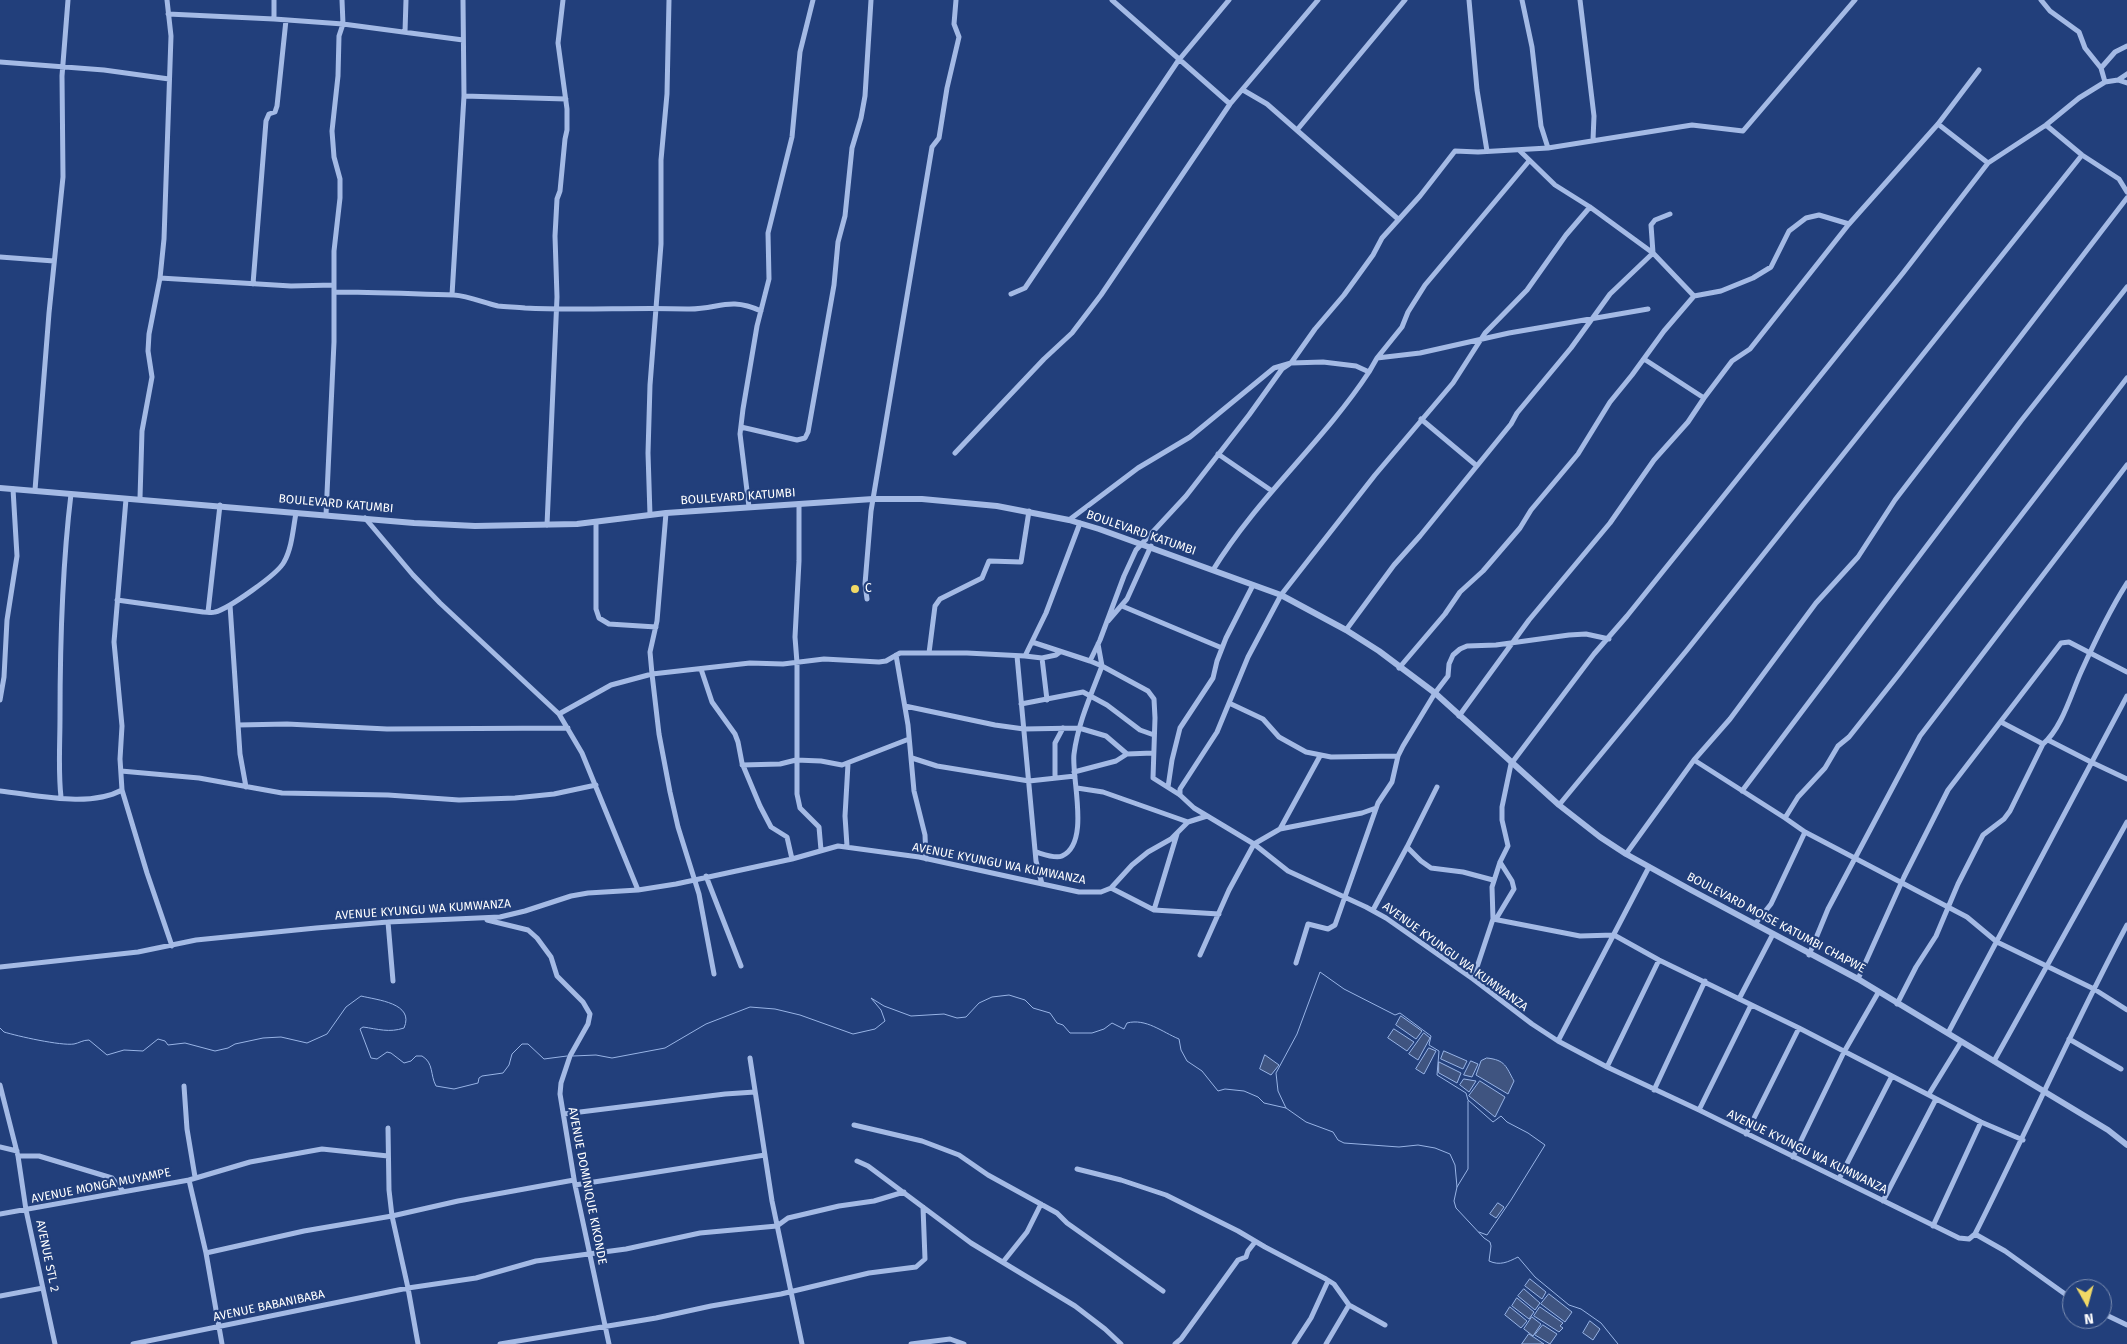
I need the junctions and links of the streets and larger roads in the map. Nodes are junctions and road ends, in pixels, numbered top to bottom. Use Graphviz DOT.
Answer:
graph roads {
  1 [pos="68,0"];
  2 [pos="167,0"];
  3 [pos="274,0"];
  4 [pos="342,0"];
  5 [pos="406,0"];
  6 [pos="463,0"];
  7 [pos="563,0"];
  8 [pos="669,0"];
  9 [pos="813,0"];
  10 [pos="871,0"];
  11 [pos="956,0"];
  12 [pos="1112,0"];
  13 [pos="1229,0"];
  14 [pos="1318,0"];
  15 [pos="1405,0"];
  16 [pos="1469,0"];
  17 [pos="1522,0"];
  18 [pos="1580,0"];
  19 [pos="1855,0"];
  20 [pos="2041,0"];
  21 [pos="168,14"];
  22 [pos="274,19"];
  23 [pos="286,20"];
  24 [pos="343,24"];
  25 [pos="405,32"];
  26 [pos="463,40"];
  27 [pos="2127,46"];
  28 [pos="1179,59"];
  29 [pos="0,62"];
  30 [pos="62,67"];
  31 [pos="2101,68"];
  32 [pos="1979,70"];
  33 [pos="2127,74"];
  34 [pos="169,79"];
  35 [pos="2118,80"];
  36 [pos="2105,82"];
  37 [pos="2127,83"];
  38 [pos="1243,90"];
  39 [pos="464,96"];
  40 [pos="566,100"];
  41 [pos="1230,104"];
  42 [pos="1938,124"];
  43 [pos="2046,125"];
  44 [pos="1297,130"];
  45 [pos="1593,140"];
  46 [pos="1548,148"];
  47 [pos="1519,150"];
  48 [pos="1487,151"];
  49 [pos="2082,155"];
  50 [pos="1528,161"];
  51 [pos="1988,163"];
  52 [pos="2127,192"];
  53 [pos="2127,198"];
  54 [pos="1590,207"];
  55 [pos="1670,214"];
  56 [pos="1398,219"];
  57 [pos="1849,224"];
  58 [pos="1653,253"];
  59 [pos="0,257"];
  60 [pos="54,261"];
  61 [pos="160,278"];
  62 [pos="253,284"];
  63 [pos="334,285"];
  64 [pos="2127,287"];
  65 [pos="334,292"];
  66 [pos="1011,294"];
  67 [pos="452,295"];
  68 [pos="1694,296"];
  69 [pos="556,307"];
  70 [pos="656,308"];
  71 [pos="1648,309"];
  72 [pos="761,311"];
  73 [pos="1592,318"];
  74 [pos="1482,339"];
  75 [pos="1377,358"];
  76 [pos="1644,359"];
  77 [pos="1291,363"];
  78 [pos="1369,372"];
  79 [pos="2127,378"];
  80 [pos="1704,398"];
  81 [pos="1421,419"];
  82 [pos="741,427"];
  83 [pos="955,453"];
  84 [pos="1218,454"];
  85 [pos="2127,465"];
  86 [pos="1477,466"];
  87 [pos="0,488"];
  88 [pos="13,489"];
  89 [pos="36,490"];
  90 [pos="1272,491"];
  91 [pos="71,494"];
  92 [pos="140,498"];
  93 [pos="126,499"];
  94 [pos="873,499"];
  95 [pos="799,504"];
  96 [pos="220,505"];
  97 [pos="749,507"];
  98 [pos="1028,512"];
  99 [pos="296,513"];
  100 [pos="666,513"];
  101 [pos="326,515"];
  102 [pos="650,515"];
  103 [pos="365,518"];
  104 [pos="1069,520"];
  105 [pos="596,522"];
  106 [pos="1080,523"];
  107 [pos="547,525"];
  108 [pos="1141,544"];
  109 [pos="1151,546"];
  110 [pos="1213,570"];
  111 [pos="2127,583"];
  112 [pos="1253,585"];
  113 [pos="1281,595"];
  114 [pos="867,599"];
  115 [pos="117,600"];
  116 [pos="230,605"];
  117 [pos="1122,606"];
  118 [pos="208,612"];
  119 [pos="1106,623"];
  120 [pos="656,627"];
  121 [pos="1346,630"];
  122 [pos="1609,639"];
  123 [pos="1032,642"];
  124 [pos="1513,642"];
  125 [pos="1098,644"];
  126 [pos="1222,648"];
  127 [pos="1060,652"];
  128 [pos="2089,652"];
  129 [pos="929,653"];
  130 [pos="896,655"];
  131 [pos="1017,656"];
  132 [pos="1025,656"];
  133 [pos="1042,658"];
  134 [pos="1090,661"];
  135 [pos="797,663"];
  136 [pos="1102,666"];
  137 [pos="1399,668"];
  138 [pos="702,669"];
  139 [pos="2127,672"];
  140 [pos="652,674"];
  141 [pos="1435,693"];
  142 [pos="1089,696"];
  143 [pos="2127,696"];
  144 [pos="0,700"];
  145 [pos="1047,700"];
  146 [pos="1229,703"];
  147 [pos="1021,704"];
  148 [pos="905,706"];
  149 [pos="560,714"];
  150 [pos="1459,716"];
  151 [pos="2001,722"];
  152 [pos="238,725"];
  153 [pos="568,728"];
  154 [pos="1063,728"];
  155 [pos="1079,728"];
  156 [pos="1024,729"];
  157 [pos="1154,735"];
  158 [pos="909,739"];
  159 [pos="2048,740"];
  160 [pos="2043,744"];
  161 [pos="1127,754"];
  162 [pos="1153,754"];
  163 [pos="1320,756"];
  164 [pos="1398,756"];
  165 [pos="912,758"];
  166 [pos="796,760"];
  167 [pos="1694,760"];
  168 [pos="2090,762"];
  169 [pos="848,764"];
  170 [pos="1511,764"];
  171 [pos="742,765"];
  172 [pos="121,771"];
  173 [pos="1075,774"];
  174 [pos="1054,778"];
  175 [pos="2127,779"];
  176 [pos="1029,780"];
  177 [pos="596,785"];
  178 [pos="246,787"];
  179 [pos="1168,787"];
  180 [pos="1436,787"];
  181 [pos="1077,788"];
  182 [pos="122,790"];
  183 [pos="1742,790"];
  184 [pos="0,791"];
  185 [pos="1180,795"];
  186 [pos="62,797"];
  187 [pos="1559,805"];
  188 [pos="1376,808"];
  189 [pos="1362,813"];
  190 [pos="1207,816"];
  191 [pos="1373,816"];
  192 [pos="1785,818"];
  193 [pos="1188,822"];
  194 [pos="2127,822"];
  195 [pos="1280,829"];
  196 [pos="1805,832"];
  197 [pos="1177,834"];
  198 [pos="1254,844"];
  199 [pos="847,846"];
  200 [pos="1408,847"];
  201 [pos="821,850"];
  202 [pos="1036,852"];
  203 [pos="1626,854"];
  204 [pos="792,859"];
  205 [pos="926,859"];
  206 [pos="1854,860"];
  207 [pos="1500,862"];
  208 [pos="1650,868"];
  209 [pos="706,876"];
  210 [pos="695,879"];
  211 [pos="1494,880"];
  212 [pos="1042,884"];
  213 [pos="1902,884"];
  214 [pos="1111,888"];
  215 [pos="638,890"];
  216 [pos="1344,896"];
  217 [pos="1948,908"];
  218 [pos="1154,910"];
  219 [pos="1373,910"];
  220 [pos="1219,914"];
  221 [pos="478,918"];
  222 [pos="1494,919"];
  223 [pos="388,922"];
  224 [pos="1755,924"];
  225 [pos="2127,925"];
  226 [pos="1614,934"];
  227 [pos="1773,934"];
  228 [pos="1997,942"];
  229 [pos="172,946"];
  230 [pos="1809,954"];
  231 [pos="1200,955"];
  232 [pos="1659,960"];
  233 [pos="1296,964"];
  234 [pos="741,966"];
  235 [pos="2045,966"];
  236 [pos="0,968"];
  237 [pos="714,974"];
  238 [pos="1472,979"];
  239 [pos="1858,979"];
  240 [pos="393,981"];
  241 [pos="1705,981"];
  242 [pos="2094,989"];
  243 [pos="1878,993"];
  244 [pos="1739,998"];
  245 [pos="1897,1004"];
  246 [pos="1751,1005"];
  247 [pos="2127,1010"];
  248 [pos="1799,1028"];
  249 [pos="1948,1033"];
  250 [pos="2069,1039"];
  251 [pos="1558,1041"];
  252 [pos="1961,1042"];
  253 [pos="1844,1052"];
  254 [pos="750,1058"];
  255 [pos="1994,1061"];
  256 [pos="1606,1067"];
  257 [pos="2121,1069"];
  258 [pos="1892,1076"];
  259 [pos="0,1085"];
  260 [pos="184,1086"];
  261 [pos="1654,1090"];
  262 [pos="755,1092"];
  263 [pos="2046,1092"];
  264 [pos="1929,1094"];
  265 [pos="1936,1099"];
  266 [pos="1699,1110"];
  267 [pos="564,1114"];
  268 [pos="1981,1122"];
  269 [pos="854,1125"];
  270 [pos="388,1128"];
  271 [pos="1746,1134"];
  272 [pos="2023,1140"];
  273 [pos="2127,1145"];
  274 [pos="0,1148"];
  275 [pos="17,1154"];
  276 [pos="765,1155"];
  277 [pos="388,1156"];
  278 [pos="1793,1157"];
  279 [pos="857,1162"];
  280 [pos="1077,1169"];
  281 [pos="192,1178"];
  282 [pos="1839,1179"];
  283 [pos="574,1182"];
  284 [pos="123,1191"];
  285 [pos="904,1192"];
  286 [pos="1883,1201"];
  287 [pos="1041,1204"];
  288 [pos="923,1207"];
  289 [pos="26,1210"];
  290 [pos="0,1214"];
  291 [pos="392,1216"];
  292 [pos="777,1226"];
  293 [pos="1933,1226"];
  294 [pos="1976,1234"];
  295 [pos="1256,1242"];
  296 [pos="206,1253"];
  297 [pos="590,1254"];
  298 [pos="1003,1262"];
  299 [pos="1328,1281"];
  300 [pos="44,1288"];
  301 [pos="408,1288"];
  302 [pos="1163,1291"];
  303 [pos="790,1292"];
  304 [pos="2062,1292"];
  305 [pos="0,1296"];
  306 [pos="1350,1305"];
  307 [pos="2112,1318"];
  308 [pos="1385,1325"];
  309 [pos="2127,1325"];
  310 [pos="219,1326"];
  311 [pos="605,1326"];
  312 [pos="55,1344"];
  313 [pos="133,1344"];
  314 [pos="222,1344"];
  315 [pos="418,1344"];
  316 [pos="500,1344"];
  317 [pos="609,1344"];
  318 [pos="802,1344"];
  319 [pos="911,1344"];
  320 [pos="964,1344"];
  321 [pos="1121,1344"];
  322 [pos="1175,1344"];
  323 [pos="1294,1344"];
  324 [pos="1326,1344"];
  1 -- 30 [label="street"];
  2 -- 21 [label="street"];
  3 -- 22 [label="street"];
  4 -- 24 [label="street"];
  5 -- 25 [label="street"];
  6 -- 26 [label="street"];
  7 -- 40 [label="street"];
  8 -- 70 [label="street"];
  9 -- 72 [label="street"];
  10 -- 82 [label="street"];
  11 -- 94 [label="street"];
  12 -- 28 [label="street"];
  13 -- 28 [label="street"];
  14 -- 38 [label="street"];
  15 -- 44 [label="street"];
  16 -- 48 [label="street"];
  17 -- 46 [label="street"];
  18 -- 45 [label="street"];
  19 -- 45 [label="street"];
  20 -- 31 [label="street"];
  21 -- 22 [label="street"];
  21 -- 34 [label="street"];
  22 -- 23 [label="street"];
  23 -- 24 [label="street"];
  23 -- 62 [label="street"];
  24 -- 25 [label="street"];
  24 -- 63 [label="street"];
  25 -- 26 [label="street"];
  26 -- 39 [label="street"];
  27 -- 31 [label="street"];
  28 -- 41 [label="street"];
  28 -- 66 [label="street"];
  29 -- 30 [label="street"];
  30 -- 34 [label="street"];
  30 -- 60 [label="street"];
  31 -- 36 [label="street"];
  32 -- 42 [label="street"];
  33 -- 35 [label="street"];
  34 -- 61 [label="street"];
  35 -- 36 [label="street"];
  35 -- 37 [label="street"];
  36 -- 43 [label="street"];
  38 -- 41 [label="street"];
  38 -- 44 [label="street"];
  39 -- 40 [label="street"];
  39 -- 67 [label="street"];
  40 -- 69 [label="street"];
  41 -- 83 [label="street"];
  42 -- 51 [label="street"];
  42 -- 57 [label="street"];
  43 -- 49 [label="street"];
  43 -- 51 [label="street"];
  44 -- 56 [label="street"];
  45 -- 46 [label="street"];
  46 -- 47 [label="street"];
  47 -- 48 [label="street"];
  47 -- 50 [label="street"];
  48 -- 56 [label="street"];
  49 -- 52 [label="street"];
  49 -- 187 [label="street"];
  50 -- 54 [label="street"];
  50 -- 75 [label="street"];
  51 -- 122 [label="street"];
  53 -- 167 [label="street"];
  54 -- 58 [label="street"];
  54 -- 74 [label="street"];
  55 -- 58 [label="street"];
  56 -- 77 [label="street"];
  57 -- 68 [label="street"];
  57 -- 80 [label="street"];
  58 -- 68 [label="street"];
  58 -- 73 [label="street"];
  59 -- 60 [label="street"];
  60 -- 89 [label="street"];
  61 -- 62 [label="street"];
  61 -- 92 [label="street"];
  62 -- 63 [label="street"];
  63 -- 65 [label="street"];
  64 -- 183 [label="street"];
  65 -- 67 [label="street"];
  65 -- 101 [label="street"];
  67 -- 69 [label="street"];
  68 -- 76 [label="street"];
  69 -- 70 [label="street"];
  69 -- 107 [label="street"];
  70 -- 72 [label="street"];
  70 -- 102 [label="street"];
  71 -- 73 [label="street"];
  72 -- 82 [label="street"];
  73 -- 74 [label="street"];
  73 -- 86 [label="street"];
  74 -- 75 [label="street"];
  74 -- 81 [label="street"];
  75 -- 78 [label="street"];
  76 -- 80 [label="street"];
  76 -- 137 [label="street"];
  77 -- 78 [label="street"];
  77 -- 84 [label="street"];
  77 -- 104 [label="street"];
  78 -- 90 [label="street"];
  79 -- 192 [label="street"];
  80 -- 124 [label="street"];
  81 -- 86 [label="street"];
  81 -- 113 [label="street"];
  82 -- 97 [label="street"];
  84 -- 90 [label="street"];
  84 -- 108 [label="street"];
  85 -- 206 [label="street"];
  86 -- 121 [label="street"];
  87 -- 88 [label="street, BOULEVARD KATUMBI"];
  88 -- 89 [label="street, BOULEVARD KATUMBI"];
  88 -- 144 [label="street"];
  89 -- 91 [label="street, BOULEVARD KATUMBI"];
  90 -- 110 [label="street"];
  91 -- 93 [label="street, BOULEVARD KATUMBI"];
  91 -- 186 [label="street"];
  92 -- 93 [label="street, BOULEVARD KATUMBI"];
  92 -- 96 [label="street, BOULEVARD KATUMBI"];
  93 -- 115 [label="street"];
  94 -- 95 [label="street, BOULEVARD KATUMBI"];
  94 -- 98 [label="street, BOULEVARD KATUMBI"];
  94 -- 114 [label="street"];
  95 -- 97 [label="street, BOULEVARD KATUMBI"];
  95 -- 135 [label="street"];
  96 -- 99 [label="street, BOULEVARD KATUMBI"];
  96 -- 118 [label="street"];
  97 -- 100 [label="street, BOULEVARD KATUMBI"];
  98 -- 104 [label="street, BOULEVARD KATUMBI"];
  98 -- 129 [label="street"];
  99 -- 101 [label="street, BOULEVARD KATUMBI"];
  99 -- 116 [label="street"];
  100 -- 102 [label="street, BOULEVARD KATUMBI"];
  100 -- 120 [label="street"];
  101 -- 103 [label="street, BOULEVARD KATUMBI"];
  102 -- 105 [label="street, BOULEVARD KATUMBI"];
  103 -- 107 [label="street, BOULEVARD KATUMBI"];
  103 -- 149 [label="street"];
  104 -- 106 [label="street, BOULEVARD KATUMBI"];
  105 -- 107 [label="street, BOULEVARD KATUMBI"];
  105 -- 120 [label="street"];
  106 -- 108 [label="street, BOULEVARD KATUMBI"];
  106 -- 123 [label="street"];
  108 -- 109 [label="street, BOULEVARD KATUMBI"];
  108 -- 119 [label="street"];
  109 -- 110 [label="street, BOULEVARD KATUMBI"];
  109 -- 117 [label="street"];
  110 -- 112 [label="street, BOULEVARD KATUMBI"];
  111 -- 128 [label="street"];
  112 -- 113 [label="street, BOULEVARD KATUMBI"];
  112 -- 126 [label="street"];
  113 -- 121 [label="street, BOULEVARD KATUMBI"];
  113 -- 146 [label="street"];
  115 -- 118 [label="street"];
  115 -- 172 [label="street"];
  116 -- 118 [label="street"];
  116 -- 152 [label="street"];
  117 -- 119 [label="street"];
  117 -- 126 [label="street"];
  119 -- 125 [label="street"];
  120 -- 140 [label="street"];
  121 -- 137 [label="street, BOULEVARD KATUMBI"];
  122 -- 124 [label="street"];
  122 -- 170 [label="street"];
  123 -- 127 [label="street"];
  123 -- 132 [label="street"];
  124 -- 141 [label="street"];
  124 -- 150 [label="street"];
  125 -- 134 [label="street"];
  125 -- 136 [label="street"];
  126 -- 179 [label="street"];
  127 -- 133 [label="street"];
  127 -- 134 [label="street"];
  128 -- 139 [label="street"];
  128 -- 151 [label="street"];
  128 -- 159 [label="street"];
  129 -- 130 [label="street"];
  129 -- 131 [label="street"];
  130 -- 135 [label="street"];
  130 -- 148 [label="street"];
  131 -- 132 [label="street"];
  131 -- 147 [label="street"];
  132 -- 133 [label="street"];
  133 -- 145 [label="street"];
  134 -- 136 [label="street"];
  135 -- 138 [label="street"];
  135 -- 166 [label="street"];
  136 -- 142 [label="street"];
  136 -- 157 [label="street"];
  137 -- 141 [label="street, BOULEVARD KATUMBI"];
  138 -- 140 [label="street"];
  138 -- 171 [label="street"];
  140 -- 149 [label="street"];
  140 -- 210 [label="street"];
  141 -- 150 [label="street, BOULEVARD MOISE KATUMBI CHAPWE"];
  141 -- 164 [label="street"];
  142 -- 145 [label="street"];
  142 -- 155 [label="street"];
  142 -- 157 [label="street"];
  143 -- 168 [label="street"];
  145 -- 147 [label="street"];
  146 -- 163 [label="street"];
  146 -- 185 [label="street"];
  147 -- 156 [label="street"];
  148 -- 156 [label="street"];
  148 -- 158 [label="street"];
  149 -- 153 [label="street"];
  150 -- 170 [label="street, BOULEVARD MOISE KATUMBI CHAPWE"];
  151 -- 160 [label="street"];
  151 -- 213 [label="street"];
  152 -- 153 [label="street"];
  152 -- 178 [label="street"];
  153 -- 177 [label="street"];
  154 -- 155 [label="street"];
  154 -- 156 [label="street"];
  154 -- 174 [label="street"];
  155 -- 161 [label="street"];
  155 -- 173 [label="street"];
  156 -- 176 [label="street"];
  157 -- 162 [label="street"];
  158 -- 165 [label="street"];
  158 -- 169 [label="street"];
  159 -- 160 [label="street"];
  159 -- 168 [label="street"];
  160 -- 217 [label="street"];
  161 -- 162 [label="street"];
  161 -- 173 [label="street"];
  162 -- 179 [label="street, AVENUE KYUNGU WA KUMWANZA"];
  163 -- 164 [label="street"];
  163 -- 195 [label="street"];
  164 -- 188 [label="street"];
  165 -- 176 [label="street"];
  165 -- 205 [label="street"];
  166 -- 169 [label="street"];
  166 -- 171 [label="street"];
  166 -- 201 [label="street"];
  167 -- 183 [label="street"];
  167 -- 203 [label="street"];
  168 -- 175 [label="street"];
  168 -- 228 [label="street"];
  169 -- 199 [label="street"];
  170 -- 187 [label="street, BOULEVARD MOISE KATUMBI CHAPWE"];
  170 -- 207 [label="street"];
  171 -- 204 [label="street"];
  172 -- 178 [label="street"];
  172 -- 182 [label="street"];
  173 -- 174 [label="street"];
  173 -- 181 [label="street"];
  174 -- 176 [label="street"];
  176 -- 202 [label="street"];
  177 -- 178 [label="street"];
  177 -- 215 [label="street"];
  179 -- 185 [label="street, AVENUE KYUNGU WA KUMWANZA"];
  180 -- 200 [label="street"];
  181 -- 193 [label="street"];
  181 -- 202 [label="street"];
  182 -- 186 [label="street"];
  182 -- 229 [label="street"];
  183 -- 192 [label="street"];
  184 -- 186 [label="street"];
  185 -- 190 [label="street, AVENUE KYUNGU WA KUMWANZA"];
  187 -- 203 [label="street, BOULEVARD MOISE KATUMBI CHAPWE"];
  188 -- 189 [label="street"];
  188 -- 191 [label="street"];
  189 -- 191 [label="street"];
  189 -- 195 [label="street"];
  190 -- 193 [label="street"];
  190 -- 198 [label="street, AVENUE KYUNGU WA KUMWANZA"];
  191 -- 216 [label="street"];
  192 -- 196 [label="street"];
  193 -- 197 [label="street"];
  194 -- 235 [label="street"];
  195 -- 198 [label="street"];
  196 -- 206 [label="street"];
  196 -- 224 [label="street"];
  197 -- 214 [label="street"];
  197 -- 218 [label="street"];
  198 -- 216 [label="street, AVENUE KYUNGU WA KUMWANZA"];
  198 -- 220 [label="street"];
  199 -- 201 [label="street, AVENUE KYUNGU WA KUMWANZA"];
  199 -- 205 [label="street, AVENUE KYUNGU WA KUMWANZA"];
  200 -- 211 [label="street"];
  200 -- 219 [label="street"];
  201 -- 204 [label="street, AVENUE KYUNGU WA KUMWANZA"];
  202 -- 212 [label="street"];
  203 -- 208 [label="street, BOULEVARD MOISE KATUMBI CHAPWE"];
  204 -- 209 [label="street, AVENUE KYUNGU WA KUMWANZA"];
  205 -- 212 [label="street, AVENUE KYUNGU WA KUMWANZA"];
  206 -- 213 [label="street"];
  206 -- 230 [label="street"];
  207 -- 211 [label="street"];
  207 -- 222 [label="street"];
  208 -- 224 [label="street, BOULEVARD MOISE KATUMBI CHAPWE"];
  208 -- 226 [label="street"];
  209 -- 210 [label="street, AVENUE KYUNGU WA KUMWANZA"];
  209 -- 234 [label="street"];
  210 -- 215 [label="street, AVENUE KYUNGU WA KUMWANZA"];
  210 -- 237 [label="street"];
  211 -- 222 [label="street"];
  212 -- 214 [label="street, AVENUE KYUNGU WA KUMWANZA"];
  213 -- 217 [label="street"];
  213 -- 239 [label="street"];
  214 -- 218 [label="street"];
  215 -- 221 [label="street, AVENUE KYUNGU WA KUMWANZA"];
  216 -- 219 [label="street, AVENUE KYUNGU WA KUMWANZA"];
  216 -- 233 [label="street"];
  217 -- 228 [label="street"];
  217 -- 245 [label="street"];
  218 -- 220 [label="street"];
  219 -- 238 [label="street, AVENUE KYUNGU WA KUMWANZA"];
  220 -- 231 [label="street"];
  221 -- 223 [label="street, AVENUE KYUNGU WA KUMWANZA"];
  221 -- 267 [label="street, AVENUE DOMINIQUE KIKONDE"];
  222 -- 226 [label="street"];
  222 -- 238 [label="street"];
  223 -- 229 [label="street, AVENUE KYUNGU WA KUMWANZA"];
  223 -- 240 [label="street"];
  224 -- 227 [label="street, BOULEVARD MOISE KATUMBI CHAPWE"];
  225 -- 242 [label="street"];
  226 -- 232 [label="street"];
  226 -- 251 [label="street"];
  227 -- 230 [label="street, BOULEVARD MOISE KATUMBI CHAPWE"];
  227 -- 244 [label="street"];
  228 -- 235 [label="street"];
  228 -- 249 [label="street"];
  229 -- 236 [label="street, AVENUE KYUNGU WA KUMWANZA"];
  230 -- 239 [label="street, BOULEVARD MOISE KATUMBI CHAPWE"];
  232 -- 241 [label="street"];
  232 -- 256 [label="street"];
  235 -- 242 [label="street"];
  235 -- 255 [label="street"];
  238 -- 251 [label="street, AVENUE KYUNGU WA KUMWANZA"];
  239 -- 243 [label="street, BOULEVARD MOISE KATUMBI CHAPWE"];
  241 -- 244 [label="street"];
  241 -- 261 [label="street"];
  242 -- 247 [label="street"];
  242 -- 250 [label="street"];
  243 -- 245 [label="street, BOULEVARD MOISE KATUMBI CHAPWE"];
  243 -- 253 [label="street"];
  244 -- 246 [label="street"];
  245 -- 249 [label="street, BOULEVARD MOISE KATUMBI CHAPWE"];
  246 -- 248 [label="street"];
  246 -- 266 [label="street"];
  248 -- 253 [label="street"];
  248 -- 271 [label="street"];
  249 -- 252 [label="street, BOULEVARD MOISE KATUMBI CHAPWE"];
  250 -- 257 [label="street"];
  250 -- 263 [label="street"];
  251 -- 256 [label="street, AVENUE KYUNGU WA KUMWANZA"];
  252 -- 255 [label="street, BOULEVARD MOISE KATUMBI CHAPWE"];
  252 -- 264 [label="street"];
  253 -- 258 [label="street"];
  253 -- 278 [label="street"];
  254 -- 262 [label="street"];
  255 -- 263 [label="street, BOULEVARD MOISE KATUMBI CHAPWE"];
  256 -- 261 [label="street, AVENUE KYUNGU WA KUMWANZA"];
  258 -- 264 [label="street"];
  258 -- 282 [label="street"];
  259 -- 275 [label="street, AVENUE STL 2"];
  260 -- 281 [label="street"];
  261 -- 266 [label="street, AVENUE KYUNGU WA KUMWANZA"];
  262 -- 267 [label="street"];
  262 -- 276 [label="street"];
  263 -- 272 [label="street"];
  263 -- 273 [label="street, BOULEVARD MOISE KATUMBI CHAPWE"];
  264 -- 265 [label="street"];
  265 -- 268 [label="street"];
  265 -- 286 [label="street"];
  266 -- 271 [label="street, AVENUE KYUNGU WA KUMWANZA"];
  267 -- 283 [label="street, AVENUE DOMINIQUE KIKONDE"];
  268 -- 272 [label="street"];
  268 -- 293 [label="street"];
  269 -- 287 [label="street"];
  270 -- 277 [label="street"];
  271 -- 278 [label="street, AVENUE KYUNGU WA KUMWANZA"];
  272 -- 294 [label="street"];
  274 -- 275 [label="street"];
  275 -- 284 [label="street"];
  275 -- 289 [label="street, AVENUE STL 2"];
  276 -- 283 [label="street"];
  276 -- 292 [label="street"];
  277 -- 281 [label="street"];
  277 -- 291 [label="street"];
  278 -- 282 [label="street, AVENUE KYUNGU WA KUMWANZA"];
  279 -- 285 [label="street"];
  280 -- 295 [label="street"];
  281 -- 284 [label="street, AVENUE MONGA MUYAMPE"];
  281 -- 296 [label="street, AVENUE MONGA MUYAMPE"];
  282 -- 286 [label="street, AVENUE KYUNGU WA KUMWANZA"];
  283 -- 291 [label="street"];
  283 -- 297 [label="street, AVENUE DOMINIQUE KIKONDE"];
  284 -- 289 [label="street, AVENUE MONGA MUYAMPE"];
  285 -- 288 [label="street"];
  285 -- 292 [label="street"];
  286 -- 293 [label="street, AVENUE KYUNGU WA KUMWANZA"];
  287 -- 298 [label="street"];
  287 -- 302 [label="street"];
  288 -- 298 [label="street"];
  288 -- 303 [label="street"];
  289 -- 290 [label="street, AVENUE MONGA MUYAMPE"];
  289 -- 300 [label="street, AVENUE STL 2"];
  291 -- 296 [label="street"];
  291 -- 301 [label="street"];
  292 -- 297 [label="street, AVENUE BABANIBABA"];
  292 -- 303 [label="street"];
  293 -- 294 [label="street, AVENUE KYUNGU WA KUMWANZA"];
  294 -- 304 [label="street"];
  295 -- 299 [label="street"];
  295 -- 322 [label="street"];
  296 -- 310 [label="street, AVENUE MONGA MUYAMPE"];
  297 -- 301 [label="street, AVENUE BABANIBABA"];
  297 -- 311 [label="street, AVENUE DOMINIQUE KIKONDE"];
  298 -- 321 [label="street"];
  299 -- 306 [label="street"];
  299 -- 323 [label="street"];
  300 -- 305 [label="street"];
  300 -- 312 [label="street, AVENUE STL 2"];
  301 -- 310 [label="street, AVENUE BABANIBABA"];
  301 -- 315 [label="street"];
  303 -- 311 [label="street"];
  303 -- 318 [label="street"];
  306 -- 308 [label="street"];
  306 -- 324 [label="street"];
  307 -- 309 [label="street"];
  310 -- 313 [label="street, AVENUE BABANIBABA"];
  310 -- 314 [label="street, AVENUE MONGA MUYAMPE"];
  311 -- 316 [label="street"];
  311 -- 317 [label="street, AVENUE DOMINIQUE KIKONDE"];
  319 -- 320 [label="street"];
}
